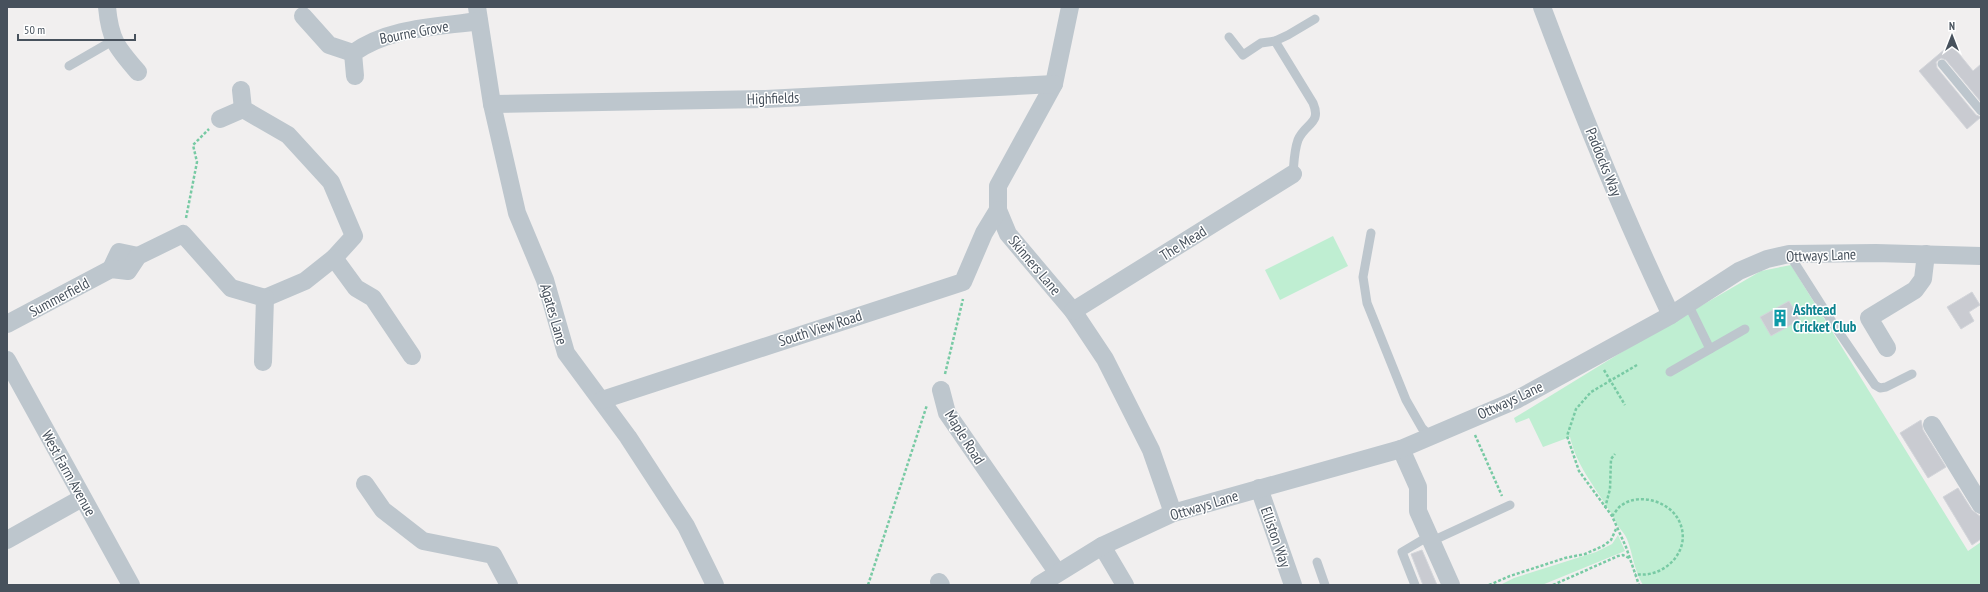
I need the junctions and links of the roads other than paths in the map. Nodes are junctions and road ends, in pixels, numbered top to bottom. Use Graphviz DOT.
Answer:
graph roads {
  1 [pos="107,7"];
  2 [pos="1070,7"];
  3 [pos="1542,7"];
  4 [pos="478,14"];
  5 [pos="303,16"];
  6 [pos="1315,19"];
  7 [pos="1229,37"];
  8 [pos="114,40"];
  9 [pos="1276,41"];
  10 [pos="353,52"];
  11 [pos="1942,64"];
  12 [pos="69,66"];
  13 [pos="138,72"];
  14 [pos="355,76"];
  15 [pos="1054,84"];
  16 [pos="241,90"];
  17 [pos="492,104"];
  18 [pos="242,109"];
  19 [pos="1981,111"];
  20 [pos="220,119"];
  21 [pos="1293,174"];
  22 [pos="998,210"];
  23 [pos="1371,233"];
  24 [pos="1789,254"];
  25 [pos="1926,254"];
  26 [pos="1981,256"];
  27 [pos="334,258"];
  28 [pos="265,298"];
  29 [pos="1688,304"];
  30 [pos="1073,311"];
  31 [pos="1671,315"];
  32 [pos="7,324"];
  33 [pos="1745,329"];
  34 [pos="1887,348"];
  35 [pos="1710,349"];
  36 [pos="412,356"];
  37 [pos="7,360"];
  38 [pos="263,362"];
  39 [pos="1670,372"];
  40 [pos="1912,374"];
  41 [pos="941,390"];
  42 [pos="602,400"];
  43 [pos="1932,425"];
  44 [pos="1430,436"];
  45 [pos="1401,448"];
  46 [pos="365,484"];
  47 [pos="1259,488"];
  48 [pos="82,498"];
  49 [pos="1981,505"];
  50 [pos="1508,506"];
  51 [pos="1173,513"];
  52 [pos="1431,538"];
  53 [pos="7,540"];
  54 [pos="1102,546"];
  55 [pos="1317,562"];
  56 [pos="1057,572"];
  57 [pos="131,585"];
  58 [pos="509,585"];
  59 [pos="715,585"];
  60 [pos="1039,585"];
  61 [pos="1125,585"];
  62 [pos="1293,585"];
  63 [pos="1325,585"];
  64 [pos="1415,585"];
  65 [pos="1451,585"];
  1 -- 8 [label="street"];
  2 -- 15 [label="street, Skinners Lane"];
  3 -- 31 [label="street, Paddocks Way"];
  4 -- 10 [label="street, Bourne Grove"];
  4 -- 17 [label="street, Agates Lane"];
  5 -- 10 [label="street"];
  6 -- 9 [label="lane"];
  7 -- 9 [label="lane"];
  8 -- 12 [label="lane"];
  8 -- 13 [label="street"];
  9 -- 21 [label="lane"];
  10 -- 14 [label="street"];
  11 -- 19 [label="lane"];
  15 -- 17 [label="street, Highfields"];
  15 -- 22 [label="street, Skinners Lane"];
  16 -- 18 [label="street"];
  17 -- 42 [label="street, Agates Lane"];
  18 -- 20 [label="street"];
  18 -- 27 [label="street"];
  21 -- 30 [label="street, The Mead"];
  22 -- 30 [label="street, Skinners Lane"];
  22 -- 42 [label="street, South View Road"];
  23 -- 44 [label="lane"];
  24 -- 25 [label="street, Ottways Lane"];
  24 -- 29 [label="street, Ottways Lane"];
  24 -- 40 [label="lane"];
  25 -- 26 [label="street, Ottways Lane"];
  25 -- 34 [label="street"];
  27 -- 28 [label="street"];
  27 -- 36 [label="street"];
  28 -- 32 [label="street, Summerfield"];
  28 -- 38 [label="street"];
  29 -- 31 [label="street, Ottways Lane"];
  29 -- 35 [label="lane"];
  30 -- 51 [label="street, Skinners Lane"];
  31 -- 44 [label="street, Ottways Lane"];
  33 -- 35 [label="lane"];
  35 -- 39 [label="lane"];
  37 -- 48 [label="street, West Farm Avenue"];
  41 -- 56 [label="street, Maple Road"];
  42 -- 59 [label="street, Agates Lane"];
  43 -- 49 [label="street"];
  44 -- 45 [label="street, Ottways Lane"];
  45 -- 47 [label="street, Ottways Lane"];
  45 -- 52 [label="street"];
  46 -- 58 [label="street"];
  47 -- 51 [label="street, Ottways Lane"];
  47 -- 62 [label="street, Elliston Way"];
  48 -- 53 [label="street"];
  48 -- 57 [label="street, West Farm Avenue"];
  50 -- 52 [label="lane"];
  51 -- 54 [label="street, Ottways Lane"];
  52 -- 64 [label="lane"];
  52 -- 65 [label="street"];
  54 -- 56 [label="street, Ottways Lane"];
  54 -- 61 [label="street"];
  55 -- 63 [label="lane"];
  56 -- 60 [label="street, Ottways Lane"];
}
